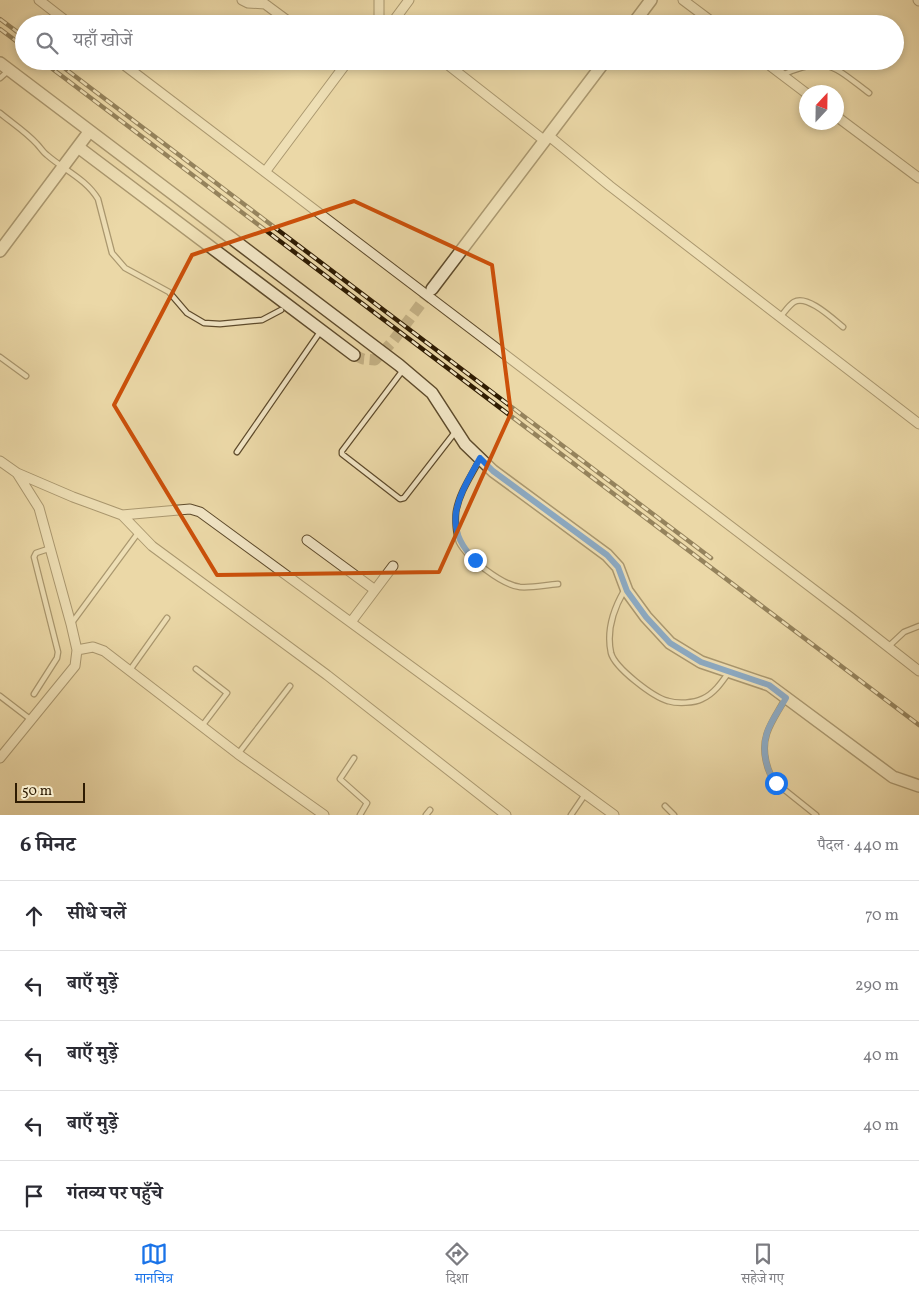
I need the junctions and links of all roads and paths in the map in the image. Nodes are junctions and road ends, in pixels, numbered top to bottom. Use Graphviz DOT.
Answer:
graph roads {
  1 [pos="39,0"];
  2 [pos="242,0"];
  3 [pos="379,0"];
  4 [pos="408,0"];
  5 [pos="651,0"];
  6 [pos="683,0"];
  7 [pos="58,15"];
  8 [pos="280,15"];
  9 [pos="378,15"];
  10 [pos="398,15"];
  11 [pos="640,15"];
  12 [pos="703,15"];
  13 [pos="5,66"];
  14 [pos="132,70"];
  15 [pos="339,70"];
  16 [pos="455,70"];
  17 [pos="598,70"];
  18 [pos="776,70"];
  19 [pos="793,70"];
  20 [pos="839,70"];
  21 [pos="782,75"];
  22 [pos="0,78"];
  23 [pos="799,88"];
  24 [pos="869,93"];
  25 [pos="0,113"];
  26 [pos="844,122"];
  27 [pos="90,132"];
  28 [pos="547,138"];
  29 [pos="78,146"];
  30 [pos="62,168"];
  31 [pos="265,172"];
  32 [pos="919,178"];
  33 [pos="1,247"];
  34 [pos="432,290"];
  35 [pos="281,310"];
  36 [pos="780,317"];
  37 [pos="843,327"];
  38 [pos="321,330"];
  39 [pos="354,355"];
  40 [pos="0,357"];
  41 [pos="404,369"];
  42 [pos="26,376"];
  43 [pos="919,424"];
  44 [pos="456,430"];
  45 [pos="237,452"];
  46 [pos="480,458"];
  47 [pos="0,461"];
  48 [pos="17,473"];
  49 [pos="122,515"];
  50 [pos="138,533"];
  51 [pos="307,540"];
  52 [pos="51,548"];
  53 [pos="393,566"];
  54 [pos="558,584"];
  55 [pos="626,588"];
  56 [pos="375,590"];
  57 [pos="167,618"];
  58 [pos="351,622"];
  59 [pos="71,624"];
  60 [pos="919,626"];
  61 [pos="888,647"];
  62 [pos="77,650"];
  63 [pos="196,668"];
  64 [pos="130,670"];
  65 [pos="730,671"];
  66 [pos="919,671"];
  67 [pos="290,686"];
  68 [pos="34,694"];
  69 [pos="0,696"];
  70 [pos="786,698"];
  71 [pos="30,719"];
  72 [pos="202,726"];
  73 [pos="238,754"];
  74 [pos="0,758"];
  75 [pos="354,758"];
  76 [pos="919,786"];
  77 [pos="586,794"];
  78 [pos="665,806"];
  79 [pos="430,810"];
  80 [pos="324,815"];
  81 [pos="360,815"];
  82 [pos="426,815"];
  83 [pos="506,815"];
  84 [pos="571,815"];
  85 [pos="614,815"];
  86 [pos="674,815"];
  87 [pos="816,815"];
  1 -- 7 [label="street"];
  2 -- 8 [label="street"];
  3 -- 9 [label="street"];
  4 -- 10 [label="street"];
  5 -- 11 [label="street"];
  6 -- 12 [label="street"];
  13 -- 22 [label="lane"];
  13 -- 27 [label="street"];
  14 -- 31 [label="street"];
  15 -- 31 [label="street"];
  16 -- 28 [label="street"];
  17 -- 28 [label="street"];
  18 -- 21 [label="street"];
  19 -- 21 [label="lane"];
  20 -- 24 [label="lane"];
  21 -- 23 [label="street"];
  25 -- 30 [label="lane"];
  26 -- 32 [label="street"];
  27 -- 29 [label="street"];
  27 -- 41 [label="street"];
  28 -- 34 [label="street"];
  28 -- 36 [label="street"];
  29 -- 30 [label="street"];
  29 -- 38 [label="street"];
  30 -- 33 [label="street"];
  30 -- 35 [label="lane"];
  31 -- 61 [label="street"];
  36 -- 37 [label="lane"];
  36 -- 43 [label="street"];
  38 -- 39 [label="street"];
  38 -- 45 [label="lane"];
  40 -- 42 [label="lane"];
  41 -- 44 [label="street"];
  41 -- 44 [label="lane"];
  44 -- 46 [label="street"];
  46 -- 54 [label="lane"];
  46 -- 55 [label="street"];
  47 -- 48 [label="street"];
  48 -- 49 [label="street"];
  48 -- 52 [label="street"];
  49 -- 50 [label="street"];
  49 -- 58 [label="street"];
  50 -- 59 [label="lane"];
  50 -- 83 [label="street"];
  51 -- 56 [label="street"];
  52 -- 59 [label="street"];
  52 -- 68 [label="lane"];
  53 -- 56 [label="street"];
  55 -- 65 [label="street"];
  55 -- 65 [label="lane"];
  56 -- 58 [label="street"];
  57 -- 64 [label="lane"];
  58 -- 77 [label="street"];
  59 -- 62 [label="street"];
  60 -- 61 [label="lane"];
  61 -- 66 [label="street"];
  62 -- 64 [label="street"];
  62 -- 71 [label="street"];
  63 -- 72 [label="lane"];
  64 -- 72 [label="street"];
  65 -- 70 [label="street"];
  67 -- 73 [label="lane"];
  69 -- 71 [label="lane"];
  70 -- 76 [label="street"];
  70 -- 87 [label="lane"];
  71 -- 74 [label="street"];
  72 -- 73 [label="street"];
  73 -- 80 [label="street"];
  75 -- 81 [label="lane"];
  77 -- 84 [label="lane"];
  77 -- 85 [label="street"];
  78 -- 86 [label="lane"];
  79 -- 82 [label="lane"];
}
